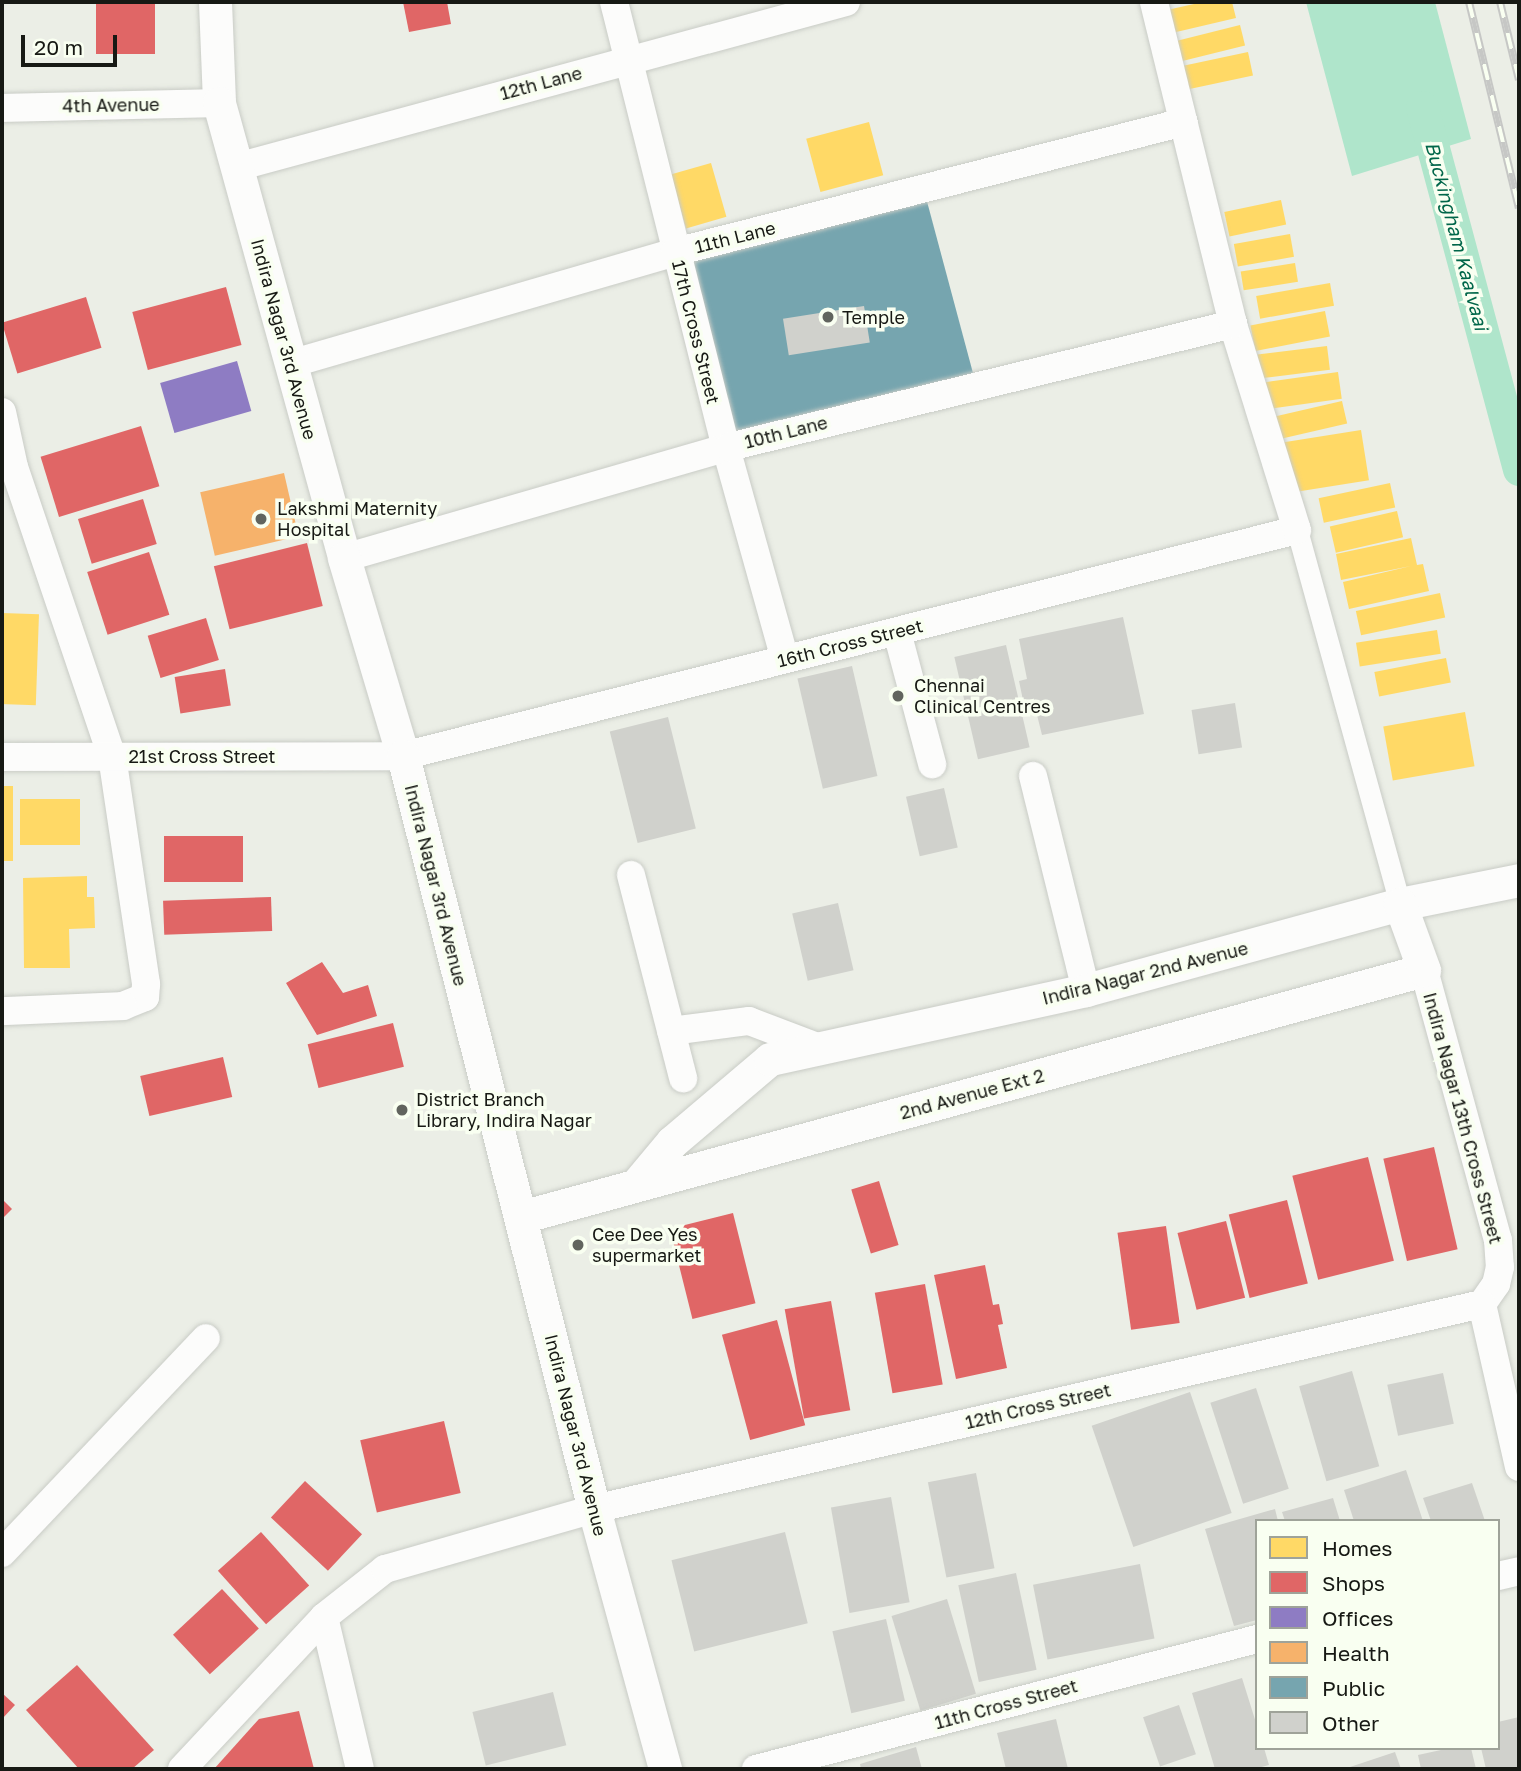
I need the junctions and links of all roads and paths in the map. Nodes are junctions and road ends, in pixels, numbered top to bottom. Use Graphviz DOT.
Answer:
graph roads {
  1 [pos="215,2"];
  2 [pos="614,2"];
  3 [pos="846,2"];
  4 [pos="1154,2"];
  5 [pos="629,59"];
  6 [pos="219,103"];
  7 [pos="2,108"];
  8 [pos="1184,122"];
  9 [pos="237,167"];
  10 [pos="676,252"];
  11 [pos="1233,324"];
  12 [pos="290,364"];
  13 [pos="2,412"];
  14 [pos="726,448"];
  15 [pos="8,467"];
  16 [pos="1297,530"];
  17 [pos="344,558"];
  18 [pos="897,632"];
  19 [pos="785,659"];
  20 [pos="112,756"];
  21 [pos="2,757"];
  22 [pos="403,757"];
  23 [pos="932,764"];
  24 [pos="1033,776"];
  25 [pos="631,875"];
  26 [pos="1515,881"];
  27 [pos="1400,904"];
  28 [pos="1424,970"];
  29 [pos="1086,990"];
  30 [pos="2,1011"];
  31 [pos="671,1031"];
  32 [pos="820,1048"];
  33 [pos="683,1078"];
  34 [pos="636,1185"];
  35 [pos="521,1217"];
  36 [pos="1482,1304"];
  37 [pos="206,1338"];
  38 [pos="1519,1467"];
  39 [pos="594,1508"];
  40 [pos="2,1553"];
  41 [pos="1519,1571"];
  42 [pos="1500,1576"];
  43 [pos="324,1617"];
  44 [pos="1255,1640"];
  45 [pos="181,1769"];
  46 [pos="360,1769"];
  47 [pos="665,1769"];
  48 [pos="756,1769"];
  1 -- 6 [label="street, Indira Nagar 3rd Avenue"];
  2 -- 5 [label="street, 17th Cross Street"];
  3 -- 5 [label="street, 12th Lane"];
  4 -- 8 [label="street"];
  5 -- 9 [label="street, 12th Lane"];
  5 -- 10 [label="street, 17th Cross Street"];
  6 -- 7 [label="street, 4th Avenue"];
  6 -- 9 [label="street, Indira Nagar 3rd Avenue"];
  8 -- 10 [label="street, 11th Lane"];
  8 -- 11 [label="street"];
  9 -- 12 [label="street, Indira Nagar 3rd Avenue"];
  10 -- 12 [label="street, 11th Lane"];
  10 -- 14 [label="street, 17th Cross Street"];
  11 -- 14 [label="street, 10th Lane"];
  11 -- 16 [label="street"];
  12 -- 17 [label="street, Indira Nagar 3rd Avenue"];
  13 -- 15 [label="street"];
  14 -- 17 [label="street, 10th Lane"];
  14 -- 19 [label="street, 17th Cross Street"];
  15 -- 20 [label="street"];
  16 -- 18 [label="street, 16th Cross Street"];
  16 -- 27 [label="street"];
  17 -- 22 [label="street, Indira Nagar 3rd Avenue"];
  18 -- 19 [label="street, 16th Cross Street"];
  18 -- 23 [label="street"];
  19 -- 22 [label="street, 16th Cross Street"];
  20 -- 21 [label="street, 21st Cross Street"];
  20 -- 22 [label="street, 21st Cross Street"];
  20 -- 30 [label="street"];
  22 -- 35 [label="street, Indira Nagar 3rd Avenue"];
  24 -- 29 [label="street"];
  25 -- 31 [label="street"];
  26 -- 27 [label="street, Indira Nagar 2nd Avenue"];
  27 -- 28 [label="street"];
  27 -- 29 [label="street, Indira Nagar 2nd Avenue"];
  28 -- 34 [label="street, 2nd Avenue Ext 2"];
  28 -- 36 [label="street, Indira Nagar 13th Cross Street"];
  29 -- 32 [label="street, Indira Nagar 2nd Avenue"];
  31 -- 32 [label="street"];
  31 -- 33 [label="street"];
  32 -- 34 [label="street, Indira Nagar 2nd Avenue"];
  34 -- 35 [label="street, 2nd Avenue Ext 2"];
  35 -- 39 [label="street, Indira Nagar 3rd Avenue"];
  36 -- 38 [label="street"];
  36 -- 39 [label="street, 12th Cross Street"];
  37 -- 40 [label="street"];
  39 -- 43 [label="street, 12th Cross Street"];
  39 -- 47 [label="street, Indira Nagar 3rd Avenue"];
  41 -- 42 [label="street"];
  43 -- 45 [label="street, 12th Cross Street"];
  43 -- 46 [label="street"];
  44 -- 48 [label="street, 11th Cross Street"];
}
